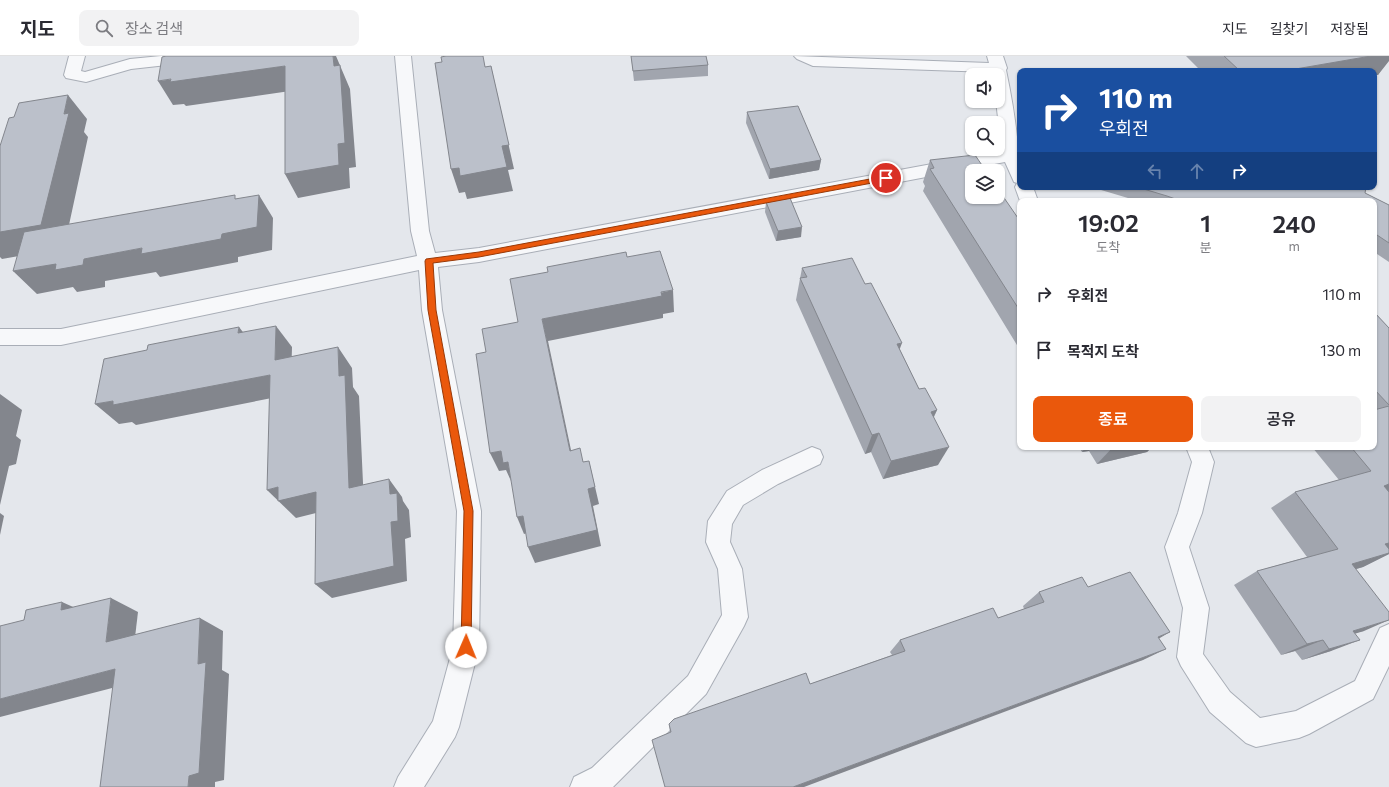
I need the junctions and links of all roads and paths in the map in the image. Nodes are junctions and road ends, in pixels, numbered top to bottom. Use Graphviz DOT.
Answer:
graph roads {
  1 [pos="77,56"];
  2 [pos="203,56"];
  3 [pos="403,56"];
  4 [pos="802,56"];
  5 [pos="997,62"];
  6 [pos="1011,155"];
  7 [pos="1017,170"];
  8 [pos="428,261"];
  9 [pos="0,337"];
  10 [pos="1198,450"];
  11 [pos="812,457"];
  12 [pos="1389,637"];
  13 [pos="408,787"];
  14 [pos="584,787"];
  1 -- 2 [label="street"];
  3 -- 8 [label="street"];
  4 -- 5 [label="street"];
  5 -- 6 [label="street"];
  6 -- 7 [label="street"];
  6 -- 8 [label="street"];
  8 -- 9 [label="street"];
  8 -- 13 [label="street"];
  10 -- 12 [label="street"];
  11 -- 14 [label="street"];
}
